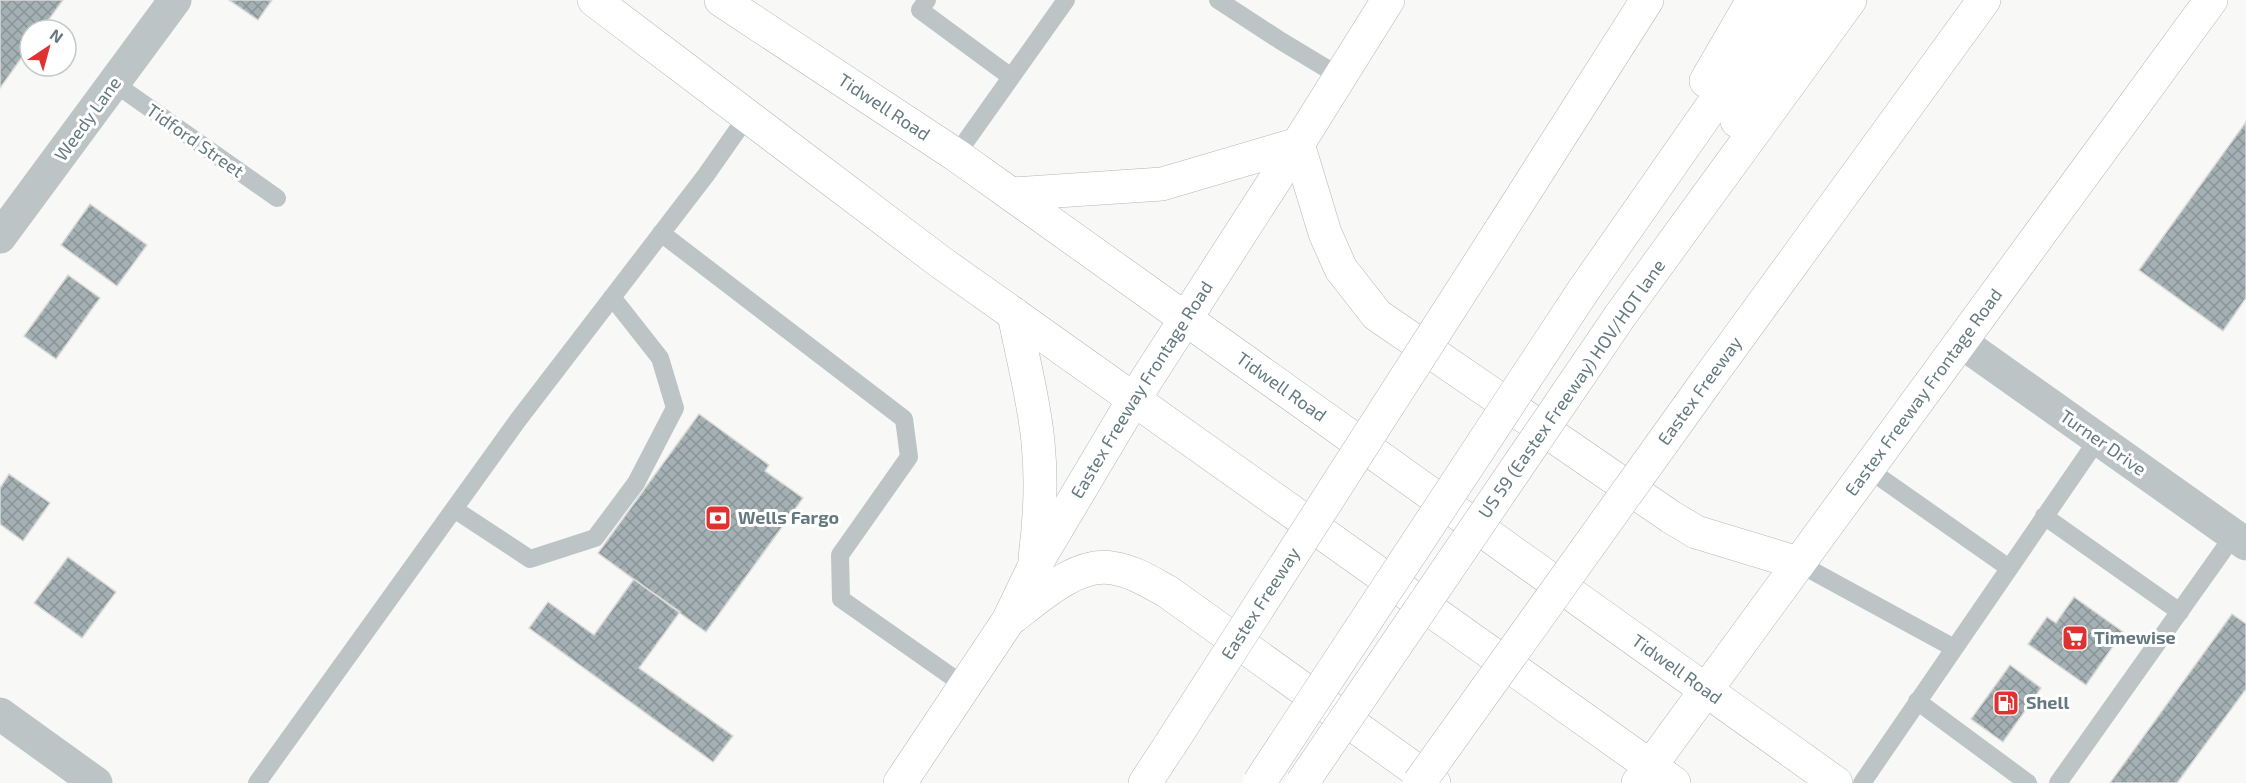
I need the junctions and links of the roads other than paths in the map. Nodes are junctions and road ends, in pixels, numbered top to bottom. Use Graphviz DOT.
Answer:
graph roads {
  1 [pos="175,0"];
  2 [pos="594,0"];
  3 [pos="721,0"];
  4 [pos="1066,0"];
  5 [pos="1218,0"];
  6 [pos="1388,0"];
  7 [pos="1647,0"];
  8 [pos="1753,0"];
  9 [pos="1786,0"];
  10 [pos="1817,0"];
  11 [pos="1850,0"];
  12 [pos="1984,0"];
  13 [pos="2211,0"];
  14 [pos="917,3"];
  15 [pos="1340,76"];
  16 [pos="1011,77"];
  17 [pos="114,83"];
  18 [pos="748,116"];
  19 [pos="1298,144"];
  20 [pos="956,155"];
  21 [pos="1011,194"];
  22 [pos="277,198"];
  23 [pos="661,233"];
  24 [pos="0,237"];
  25 [pos="1583,291"];
  26 [pos="612,297"];
  27 [pos="1014,314"];
  28 [pos="1620,316"];
  29 [pos="1185,318"];
  30 [pos="1960,342"];
  31 [pos="1134,399"];
  32 [pos="2098,439"];
  33 [pos="1868,469"];
  34 [pos="454,509"];
  35 [pos="2044,516"];
  36 [pos="2240,540"];
  37 [pos="1798,563"];
  38 [pos="1034,567"];
  39 [pos="2009,568"];
  40 [pos="2180,612"];
  41 [pos="1008,621"];
  42 [pos="1954,648"];
  43 [pos="965,687"];
  44 [pos="1706,690"];
  45 [pos="1917,701"];
  46 [pos="0,714"];
  47 [pos="1654,777"];
  48 [pos="96,783"];
  49 [pos="257,783"];
  50 [pos="900,783"];
  51 [pos="1145,783"];
  52 [pos="1259,783"];
  53 [pos="1302,783"];
  54 [pos="1419,783"];
  55 [pos="1434,783"];
  56 [pos="1836,783"];
  57 [pos="1862,783"];
  58 [pos="2028,783"];
  59 [pos="2058,783"];
  1 -- 17 [label="street, Weedy Lane"];
  2 -- 18 [label="main road"];
  3 -- 20 [label="main road, Tidwell Road"];
  4 -- 16 [label="lane"];
  5 -- 15 [label="lane"];
  6 -- 15 [label="main road, Eastex Freeway Frontage Road"];
  7 -- 51 [label="main road, Eastex Freeway, bridge"];
  8 -- 25 [label="main road"];
  9 -- 25 [label="main road"];
  10 -- 28 [label="main road"];
  11 -- 28 [label="main road, US 59 (Eastex Freeway) HOV/HOT lane"];
  12 -- 54 [label="main road, Eastex Freeway, bridge"];
  13 -- 30 [label="main road, Eastex Freeway Frontage Road"];
  14 -- 16 [label="lane"];
  15 -- 19 [label="main road, Eastex Freeway Frontage Road"];
  16 -- 20 [label="lane"];
  17 -- 22 [label="lane, Tidford Street"];
  17 -- 24 [label="street, Weedy Lane"];
  18 -- 23 [label="lane"];
  18 -- 27 [label="main road"];
  19 -- 21 [label="main road"];
  19 -- 29 [label="main road, Eastex Freeway Frontage Road"];
  19 -- 37 [label="main road"];
  20 -- 21 [label="main road, Tidwell Road"];
  21 -- 29 [label="main road, Tidwell Road"];
  23 -- 26 [label="lane"];
  23 -- 43 [label="lane"];
  25 -- 52 [label="main road, bridge"];
  26 -- 34 [label="lane"];
  26 -- 34 [label="lane"];
  27 -- 31 [label="main road"];
  27 -- 38 [label="main road"];
  28 -- 53 [label="main road, US 59 (Eastex Freeway) HOV/HOT lane, bridge"];
  29 -- 31 [label="main road, Eastex Freeway Frontage Road"];
  29 -- 44 [label="main road, Tidwell Road"];
  30 -- 32 [label="street, Turner Drive"];
  30 -- 33 [label="main road, Eastex Freeway Frontage Road"];
  31 -- 38 [label="main road, Eastex Freeway Frontage Road"];
  31 -- 47 [label="main road"];
  32 -- 35 [label="lane"];
  32 -- 36 [label="street, Turner Drive"];
  33 -- 37 [label="main road, Eastex Freeway Frontage Road"];
  33 -- 39 [label="lane"];
  34 -- 49 [label="lane"];
  35 -- 39 [label="lane"];
  35 -- 40 [label="lane"];
  36 -- 40 [label="lane"];
  37 -- 42 [label="lane"];
  37 -- 44 [label="main road, Eastex Freeway Frontage Road"];
  38 -- 41 [label="main road, Eastex Freeway Frontage Road"];
  39 -- 42 [label="lane"];
  40 -- 59 [label="lane"];
  41 -- 43 [label="main road, Eastex Freeway Frontage Road"];
  41 -- 55 [label="main road"];
  42 -- 45 [label="lane"];
  43 -- 50 [label="main road, Eastex Freeway Frontage Road"];
  44 -- 47 [label="main road, Eastex Freeway Frontage Road"];
  44 -- 56 [label="main road, Tidwell Road"];
  45 -- 57 [label="lane"];
  45 -- 58 [label="lane"];
  46 -- 48 [label="street"];
}
